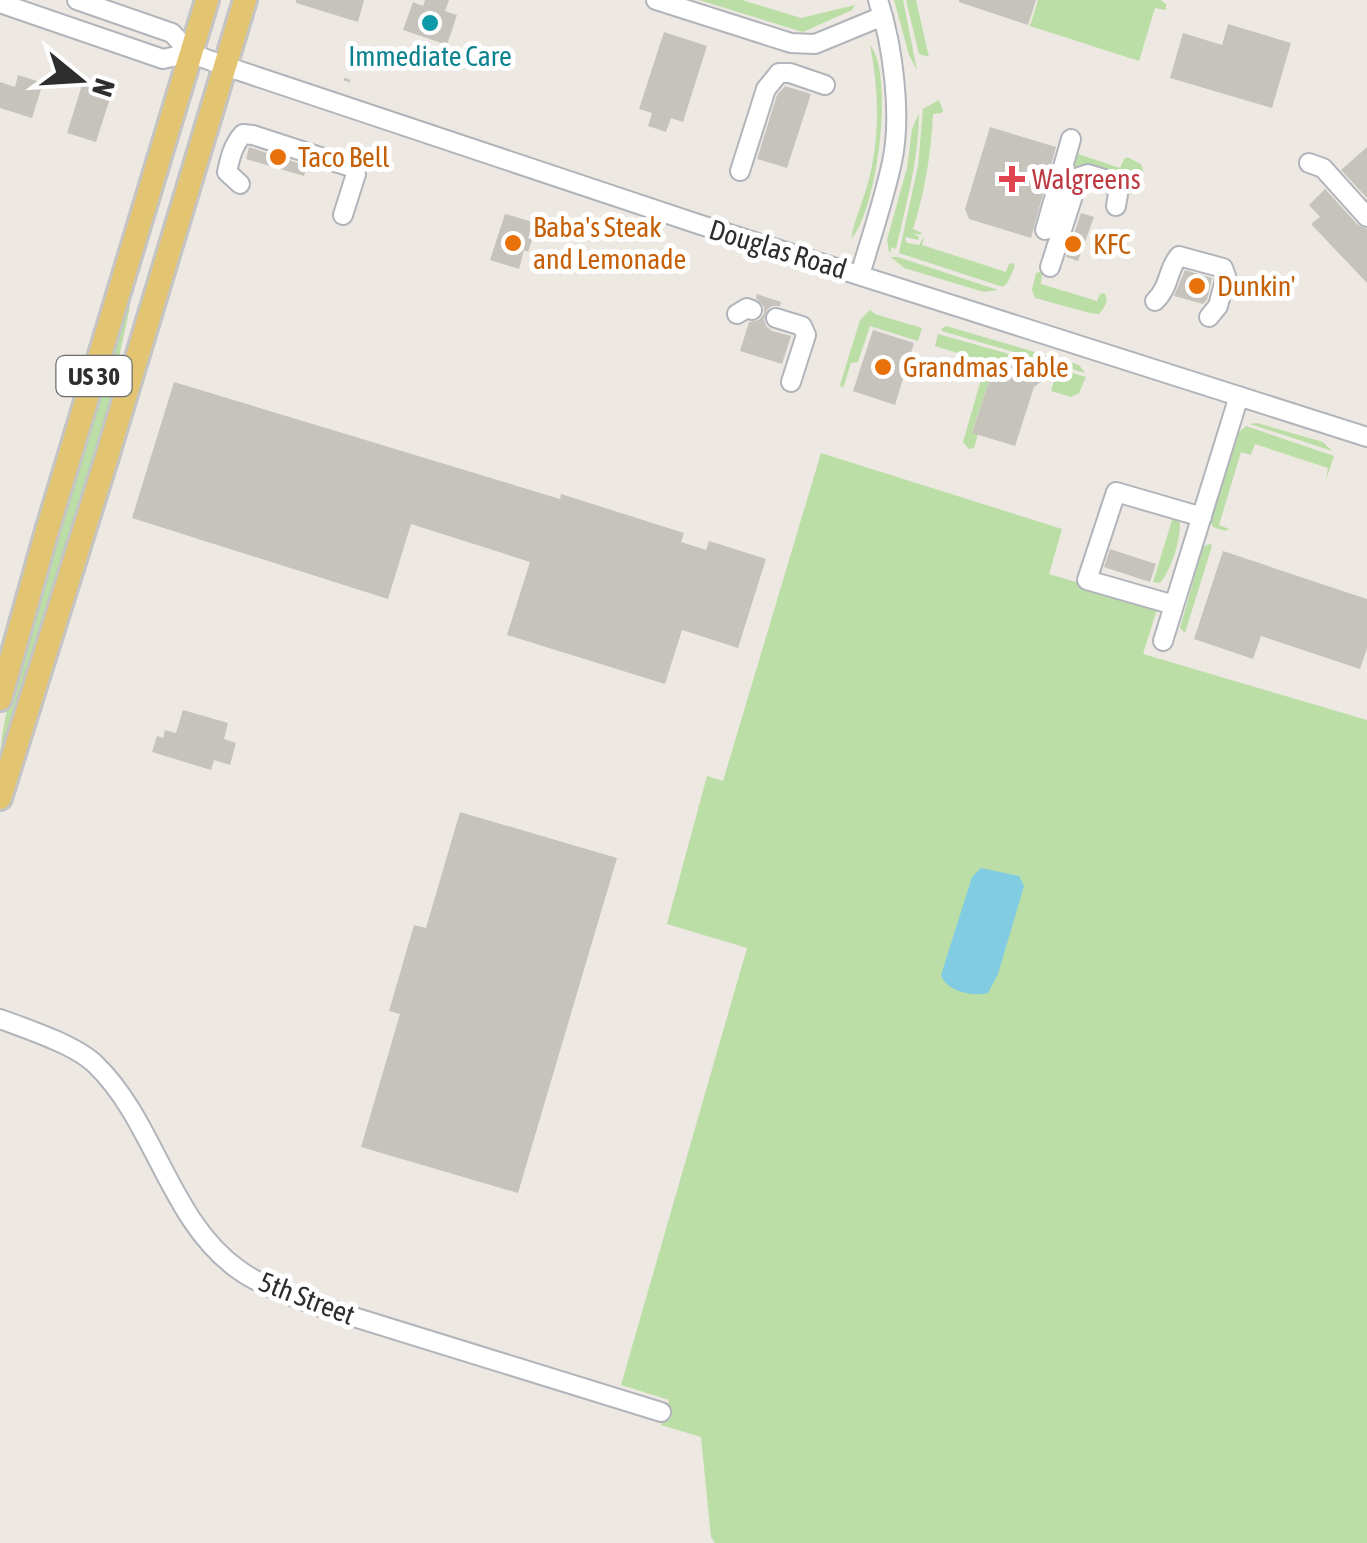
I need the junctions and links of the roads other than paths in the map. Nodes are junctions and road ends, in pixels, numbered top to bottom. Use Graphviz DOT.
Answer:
graph roads {
  1 [pos="77,0"];
  2 [pos="206,0"];
  3 [pos="245,0"];
  4 [pos="656,0"];
  5 [pos="0,3"];
  6 [pos="880,8"];
  7 [pos="190,54"];
  8 [pos="225,66"];
  9 [pos="826,85"];
  10 [pos="1071,140"];
  11 [pos="1309,163"];
  12 [pos="740,171"];
  13 [pos="240,184"];
  14 [pos="1116,206"];
  15 [pos="343,215"];
  16 [pos="1367,217"];
  17 [pos="1045,230"];
  18 [pos="1050,267"];
  19 [pos="860,275"];
  20 [pos="1155,301"];
  21 [pos="1209,317"];
  22 [pos="776,318"];
  23 [pos="790,382"];
  24 [pos="1239,396"];
  25 [pos="1367,437"];
  26 [pos="1202,516"];
  27 [pos="1174,605"];
  28 [pos="1163,642"];
  29 [pos="0,699"];
  30 [pos="0,798"];
  31 [pos="0,1019"];
  32 [pos="662,1412"];
  1 -- 7 [label="street, Douglas Road"];
  2 -- 7 [label="main road, US 30"];
  3 -- 8 [label="main road, US 30"];
  4 -- 6 [label="street"];
  5 -- 7 [label="street, Douglas Road"];
  6 -- 19 [label="street"];
  7 -- 8 [label="street, Douglas Road"];
  7 -- 29 [label="main road, US 30"];
  8 -- 19 [label="street, Douglas Road"];
  8 -- 30 [label="main road, US 30"];
  9 -- 12 [label="street"];
  10 -- 17 [label="street"];
  11 -- 16 [label="street"];
  13 -- 15 [label="street"];
  14 -- 18 [label="street"];
  19 -- 24 [label="street, Douglas Road"];
  20 -- 21 [label="street"];
  22 -- 23 [label="street"];
  24 -- 25 [label="street, Douglas Road"];
  24 -- 26 [label="street"];
  26 -- 27 [label="street"];
  26 -- 27 [label="street"];
  27 -- 28 [label="street"];
  31 -- 32 [label="street, 5th Street"];
}
